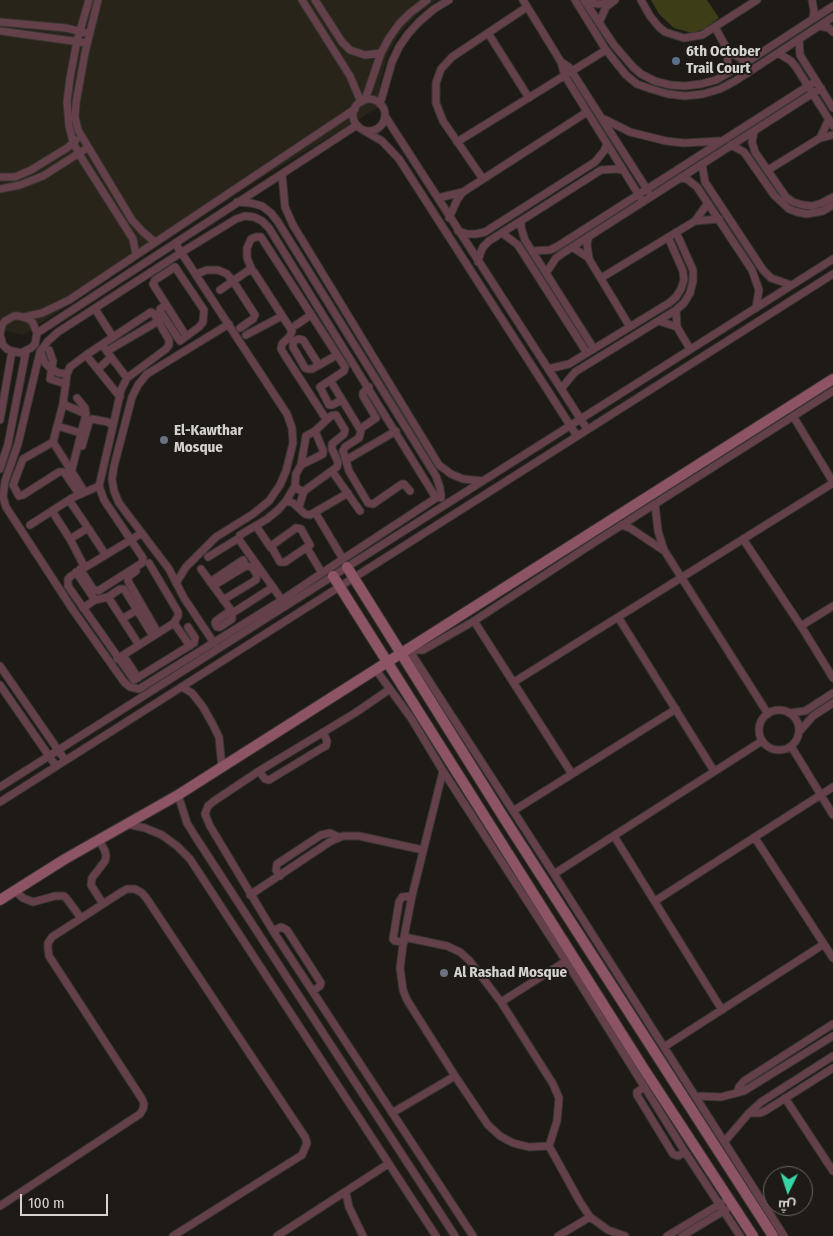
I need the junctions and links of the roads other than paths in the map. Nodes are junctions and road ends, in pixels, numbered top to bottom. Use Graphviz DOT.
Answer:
graph roads {
  1 [pos="89,0"];
  2 [pos="98,0"];
  3 [pos="302,0"];
  4 [pos="315,0"];
  5 [pos="426,0"];
  6 [pos="449,0"];
  7 [pos="522,0"];
  8 [pos="575,0"];
  9 [pos="641,0"];
  10 [pos="758,0"];
  11 [pos="812,0"];
  12 [pos="585,1"];
  13 [pos="613,1"];
  14 [pos="833,6"];
  15 [pos="527,8"];
  16 [pos="833,17"];
  17 [pos="813,19"];
  18 [pos="0,22"];
  19 [pos="599,23"];
  20 [pos="820,26"];
  21 [pos="715,27"];
  22 [pos="80,30"];
  23 [pos="0,31"];
  24 [pos="833,32"];
  25 [pos="488,33"];
  26 [pos="90,34"];
  27 [pos="799,39"];
  28 [pos="77,41"];
  29 [pos="87,43"];
  30 [pos="606,50"];
  31 [pos="728,51"];
  32 [pos="381,53"];
  33 [pos="778,53"];
  34 [pos="560,62"];
  35 [pos="747,62"];
  36 [pos="572,72"];
  37 [pos="727,73"];
  38 [pos="565,76"];
  39 [pos="816,81"];
  40 [pos="808,86"];
  41 [pos="821,88"];
  42 [pos="813,93"];
  43 [pos="529,98"];
  44 [pos="363,101"];
  45 [pos="380,104"];
  46 [pos="833,108"];
  47 [pos="355,109"];
  48 [pos="587,112"];
  49 [pos="385,116"];
  50 [pos="602,118"];
  51 [pos="829,119"];
  52 [pos="357,125"];
  53 [pos="833,126"];
  54 [pos="363,130"];
  55 [pos="754,131"];
  56 [pos="833,135"];
  57 [pos="80,137"];
  58 [pos="820,138"];
  59 [pos="722,141"];
  60 [pos="73,142"];
  61 [pos="457,142"];
  62 [pos="607,144"];
  63 [pos="732,145"];
  64 [pos="87,148"];
  65 [pos="756,152"];
  66 [pos="79,154"];
  67 [pos="748,156"];
  68 [pos="702,164"];
  69 [pos="623,170"];
  70 [pos="768,170"];
  71 [pos="282,174"];
  72 [pos="0,177"];
  73 [pos="680,178"];
  74 [pos="483,179"];
  75 [pos="708,186"];
  76 [pos="0,189"];
  77 [pos="647,189"];
  78 [pos="552,190"];
  79 [pos="463,192"];
  80 [pos="701,192"];
  81 [pos="638,195"];
  82 [pos="651,196"];
  83 [pos="833,197"];
  84 [pos="438,198"];
  85 [pos="557,198"];
  86 [pos="237,202"];
  87 [pos="643,202"];
  88 [pos="708,203"];
  89 [pos="833,205"];
  90 [pos="450,218"];
  91 [pos="718,219"];
  92 [pos="521,221"];
  93 [pos="695,221"];
  94 [pos="458,231"];
  95 [pos="676,232"];
  96 [pos="502,233"];
  97 [pos="589,236"];
  98 [pos="668,237"];
  99 [pos="525,240"];
  100 [pos="155,242"];
  101 [pos="176,243"];
  102 [pos="518,245"];
  103 [pos="572,247"];
  104 [pos="532,251"];
  105 [pos="182,252"];
  106 [pos="136,255"];
  107 [pos="589,259"];
  108 [pos="833,259"];
  109 [pos="478,262"];
  110 [pos="252,270"];
  111 [pos="546,273"];
  112 [pos="196,274"];
  113 [pos="833,274"];
  114 [pos="601,278"];
  115 [pos="233,281"];
  116 [pos="791,285"];
  117 [pos="220,290"];
  118 [pos="166,305"];
  119 [pos="95,308"];
  120 [pos="756,308"];
  121 [pos="676,310"];
  122 [pos="311,315"];
  123 [pos="24,316"];
  124 [pos="282,316"];
  125 [pos="0,317"];
  126 [pos="9,318"];
  127 [pos="161,319"];
  128 [pos="659,321"];
  129 [pos="229,324"];
  130 [pos="296,325"];
  131 [pos="630,327"];
  132 [pos="677,327"];
  133 [pos="240,328"];
  134 [pos="0,330"];
  135 [pos="37,333"];
  136 [pos="0,335"];
  137 [pos="246,335"];
  138 [pos="113,336"];
  139 [pos="186,336"];
  140 [pos="102,344"];
  141 [pos="594,348"];
  142 [pos="690,349"];
  143 [pos="49,350"];
  144 [pos="12,351"];
  145 [pos="26,351"];
  146 [pos="40,352"];
  147 [pos="587,353"];
  148 [pos="109,354"];
  149 [pos="86,355"];
  150 [pos="337,355"];
  151 [pos="319,365"];
  152 [pos="51,369"];
  153 [pos="98,369"];
  154 [pos="548,369"];
  155 [pos="68,374"];
  156 [pos="127,378"];
  157 [pos="833,379"];
  158 [pos="330,380"];
  159 [pos="66,384"];
  160 [pos="368,387"];
  161 [pos="561,389"];
  162 [pos="833,391"];
  163 [pos="120,397"];
  164 [pos="77,398"];
  165 [pos="342,400"];
  166 [pos="63,404"];
  167 [pos="86,414"];
  168 [pos="793,416"];
  169 [pos="326,419"];
  170 [pos="581,419"];
  171 [pos="0,420"];
  172 [pos="570,425"];
  173 [pos="57,426"];
  174 [pos="113,426"];
  175 [pos="359,427"];
  176 [pos="587,429"];
  177 [pos="396,430"];
  178 [pos="315,431"];
  179 [pos="81,433"];
  180 [pos="576,436"];
  181 [pos="359,438"];
  182 [pos="53,442"];
  183 [pos="82,446"];
  184 [pos="332,446"];
  185 [pos="366,448"];
  186 [pos="323,450"];
  187 [pos="346,460"];
  188 [pos="301,465"];
  189 [pos="439,465"];
  190 [pos="0,469"];
  191 [pos="432,470"];
  192 [pos="332,471"];
  193 [pos="71,473"];
  194 [pos="484,481"];
  195 [pos="833,483"];
  196 [pos="99,486"];
  197 [pos="295,486"];
  198 [pos="304,491"];
  199 [pos="410,491"];
  200 [pos="81,493"];
  201 [pos="348,493"];
  202 [pos="439,497"];
  203 [pos="70,499"];
  204 [pos="286,501"];
  205 [pos="655,504"];
  206 [pos="299,507"];
  207 [pos="440,508"];
  208 [pos="52,511"];
  209 [pos="360,511"];
  210 [pos="315,512"];
  211 [pos="30,525"];
  212 [pos="621,525"];
  213 [pos="256,526"];
  214 [pos="142,533"];
  215 [pos="239,538"];
  216 [pos="70,539"];
  217 [pos="131,539"];
  218 [pos="744,539"];
  219 [pos="271,548"];
  220 [pos="306,548"];
  221 [pos="664,550"];
  222 [pos="107,553"];
  223 [pos="159,556"];
  224 [pos="208,557"];
  225 [pos="149,563"];
  226 [pos="345,563"];
  227 [pos="80,569"];
  228 [pos="201,569"];
  229 [pos="322,572"];
  230 [pos="333,576"];
  231 [pos="354,577"];
  232 [pos="681,578"];
  233 [pos="176,583"];
  234 [pos="212,584"];
  235 [pos="273,587"];
  236 [pos="340,587"];
  237 [pos="108,597"];
  238 [pos="95,600"];
  239 [pos="224,600"];
  240 [pos="282,600"];
  241 [pos="833,606"];
  242 [pos="83,608"];
  243 [pos="137,610"];
  244 [pos="618,617"];
  245 [pos="122,619"];
  246 [pos="474,621"];
  247 [pos="174,623"];
  248 [pos="801,626"];
  249 [pos="188,627"];
  250 [pos="156,634"];
  251 [pos="214,643"];
  252 [pos="139,645"];
  253 [pos="190,646"];
  254 [pos="406,652"];
  255 [pos="120,657"];
  256 [pos="387,663"];
  257 [pos="0,666"];
  258 [pos="376,670"];
  259 [pos="833,678"];
  260 [pos="514,682"];
  261 [pos="0,685"];
  262 [pos="182,687"];
  263 [pos="390,689"];
  264 [pos="833,694"];
  265 [pos="833,703"];
  266 [pos="676,709"];
  267 [pos="789,713"];
  268 [pos="768,714"];
  269 [pos="323,732"];
  270 [pos="799,732"];
  271 [pos="762,741"];
  272 [pos="791,746"];
  273 [pos="58,750"];
  274 [pos="49,756"];
  275 [pos="65,760"];
  276 [pos="56,766"];
  277 [pos="222,768"];
  278 [pos="259,771"];
  279 [pos="443,771"];
  280 [pos="714,771"];
  281 [pos="572,774"];
  282 [pos="0,787"];
  283 [pos="833,787"];
  284 [pos="821,795"];
  285 [pos="178,796"];
  286 [pos="0,802"];
  287 [pos="512,811"];
  288 [pos="833,815"];
  289 [pos="127,824"];
  290 [pos="614,836"];
  291 [pos="339,837"];
  292 [pos="755,838"];
  293 [pos="99,840"];
  294 [pos="423,850"];
  295 [pos="554,874"];
  296 [pos="280,876"];
  297 [pos="15,891"];
  298 [pos="250,895"];
  299 [pos="412,896"];
  300 [pos="0,900"];
  301 [pos="655,901"];
  302 [pos="103,904"];
  303 [pos="81,918"];
  304 [pos="273,931"];
  305 [pos="404,939"];
  306 [pos="824,944"];
  307 [pos="833,958"];
  308 [pos="566,961"];
  309 [pos="313,991"];
  310 [pos="501,1002"];
  311 [pos="626,1006"];
  312 [pos="722,1010"];
  313 [pos="611,1016"];
  314 [pos="833,1024"];
  315 [pos="833,1036"];
  316 [pos="664,1047"];
  317 [pos="833,1056"];
  318 [pos="833,1068"];
  319 [pos="455,1076"];
  320 [pos="737,1094"];
  321 [pos="696,1096"];
  322 [pos="785,1098"];
  323 [pos="392,1113"];
  324 [pos="748,1113"];
  325 [pos="725,1141"];
  326 [pos="549,1146"];
  327 [pos="388,1164"];
  328 [pos="833,1172"];
  329 [pos="346,1192"];
  330 [pos="727,1205"];
  331 [pos="0,1206"];
  332 [pos="590,1217"];
  333 [pos="173,1236"];
  334 [pos="277,1236"];
  335 [pos="363,1236"];
  336 [pos="436,1236"];
  337 [pos="455,1236"];
  338 [pos="472,1236"];
  339 [pos="558,1236"];
  340 [pos="626,1236"];
  341 [pos="667,1236"];
  342 [pos="682,1236"];
  343 [pos="740,1236"];
  344 [pos="753,1236"];
  345 [pos="773,1236"];
  346 [pos="784,1236"];
  1 -- 22 [label="street"];
  2 -- 26 [label="street"];
  3 -- 44 [label="street"];
  4 -- 32 [label="street"];
  5 -- 32 [label="street"];
  6 -- 45 [label="street"];
  7 -- 15 [label="street"];
  8 -- 30 [label="street"];
  9 -- 21 [label="street"];
  10 -- 21 [label="street"];
  11 -- 17 [label="street"];
  12 -- 13 [label="street"];
  12 -- 19 [label="street"];
  13 -- 19 [label="street"];
  14 -- 17 [label="street"];
  15 -- 25 [label="street"];
  15 -- 34 [label="street"];
  16 -- 20 [label="street"];
  17 -- 35 [label="street"];
  18 -- 22 [label="street"];
  19 -- 37 [label="street"];
  20 -- 24 [label="street"];
  20 -- 27 [label="street"];
  21 -- 31 [label="street"];
  22 -- 26 [label="street"];
  22 -- 28 [label="street"];
  23 -- 28 [label="street"];
  25 -- 43 [label="street"];
  25 -- 61 [label="street"];
  26 -- 29 [label="street"];
  27 -- 33 [label="street"];
  27 -- 39 [label="street"];
  28 -- 29 [label="street"];
  28 -- 60 [label="street"];
  29 -- 57 [label="street"];
  30 -- 33 [label="street"];
  30 -- 36 [label="street"];
  31 -- 35 [label="street"];
  31 -- 37 [label="street"];
  32 -- 44 [label="street"];
  33 -- 40 [label="street"];
  34 -- 36 [label="street"];
  34 -- 38 [label="street"];
  35 -- 37 [label="street"];
  36 -- 38 [label="street"];
  36 -- 50 [label="street"];
  38 -- 43 [label="street"];
  38 -- 48 [label="street"];
  39 -- 40 [label="street"];
  39 -- 41 [label="street"];
  40 -- 42 [label="street"];
  40 -- 59 [label="street"];
  41 -- 42 [label="street"];
  41 -- 46 [label="street"];
  42 -- 51 [label="street"];
  42 -- 55 [label="street"];
  43 -- 61 [label="street"];
  44 -- 45 [label="street"];
  44 -- 47 [label="street"];
  45 -- 49 [label="street"];
  47 -- 52 [label="street"];
  47 -- 100 [label="street"];
  48 -- 62 [label="street"];
  48 -- 74 [label="street"];
  49 -- 54 [label="street"];
  49 -- 84 [label="street"];
  50 -- 59 [label="street"];
  50 -- 77 [label="street"];
  51 -- 53 [label="street"];
  51 -- 58 [label="street"];
  52 -- 54 [label="street"];
  52 -- 71 [label="street"];
  54 -- 172 [label="street"];
  55 -- 63 [label="street"];
  55 -- 65 [label="street"];
  56 -- 58 [label="street"];
  57 -- 60 [label="street"];
  57 -- 64 [label="street"];
  58 -- 70 [label="street"];
  59 -- 77 [label="street"];
  60 -- 66 [label="street"];
  60 -- 72 [label="street"];
  61 -- 74 [label="street"];
  62 -- 69 [label="street"];
  62 -- 78 [label="street"];
  63 -- 67 [label="street"];
  63 -- 68 [label="street"];
  64 -- 66 [label="street"];
  64 -- 100 [label="street"];
  65 -- 67 [label="street"];
  65 -- 70 [label="street"];
  66 -- 76 [label="street"];
  66 -- 106 [label="street"];
  67 -- 89 [label="street"];
  68 -- 73 [label="street"];
  68 -- 75 [label="street"];
  69 -- 81 [label="street"];
  69 -- 85 [label="street"];
  70 -- 83 [label="street"];
  71 -- 86 [label="street"];
  71 -- 189 [label="street"];
  73 -- 80 [label="street"];
  73 -- 82 [label="street"];
  74 -- 79 [label="street"];
  75 -- 80 [label="street"];
  75 -- 116 [label="street"];
  77 -- 81 [label="street"];
  77 -- 82 [label="street"];
  78 -- 85 [label="street"];
  78 -- 94 [label="street"];
  79 -- 84 [label="street"];
  79 -- 90 [label="street"];
  80 -- 88 [label="street"];
  81 -- 87 [label="street"];
  81 -- 104 [label="street"];
  82 -- 87 [label="street"];
  84 -- 90 [label="street"];
  85 -- 92 [label="street"];
  86 -- 101 [label="street"];
  86 -- 191 [label="street"];
  87 -- 97 [label="street"];
  88 -- 91 [label="street"];
  88 -- 93 [label="street"];
  90 -- 94 [label="street"];
  91 -- 93 [label="street"];
  91 -- 120 [label="street"];
  92 -- 96 [label="street"];
  92 -- 99 [label="street"];
  93 -- 95 [label="street"];
  94 -- 109 [label="street"];
  95 -- 98 [label="street"];
  95 -- 121 [label="street"];
  96 -- 102 [label="street"];
  96 -- 109 [label="street"];
  97 -- 103 [label="street"];
  97 -- 107 [label="street"];
  98 -- 114 [label="street"];
  98 -- 131 [label="street"];
  99 -- 102 [label="street"];
  99 -- 104 [label="street"];
  100 -- 106 [label="street"];
  101 -- 105 [label="street"];
  101 -- 135 [label="street"];
  102 -- 147 [label="street"];
  103 -- 107 [label="street"];
  103 -- 111 [label="street"];
  104 -- 111 [label="street"];
  105 -- 112 [label="street"];
  105 -- 119 [label="street"];
  105 -- 160 [label="street"];
  106 -- 123 [label="street"];
  107 -- 114 [label="street"];
  108 -- 116 [label="street"];
  109 -- 154 [label="street"];
  110 -- 115 [label="street"];
  110 -- 122 [label="street"];
  110 -- 124 [label="street"];
  111 -- 141 [label="street"];
  112 -- 115 [label="street"];
  112 -- 129 [label="street"];
  113 -- 176 [label="street"];
  114 -- 131 [label="street"];
  115 -- 117 [label="street"];
  115 -- 133 [label="street"];
  116 -- 120 [label="street"];
  118 -- 127 [label="street"];
  118 -- 139 [label="street"];
  118 -- 139 [label="street"];
  119 -- 138 [label="street"];
  119 -- 146 [label="street"];
  120 -- 142 [label="street"];
  121 -- 128 [label="street"];
  121 -- 132 [label="street"];
  122 -- 130 [label="street"];
  122 -- 150 [label="street"];
  123 -- 126 [label="street"];
  123 -- 135 [label="street"];
  124 -- 137 [label="street"];
  124 -- 169 [label="street"];
  125 -- 126 [label="street"];
  126 -- 134 [label="street"];
  127 -- 138 [label="street"];
  127 -- 139 [label="street"];
  127 -- 148 [label="street"];
  127 -- 156 [label="street"];
  128 -- 132 [label="street"];
  128 -- 161 [label="street"];
  129 -- 214 [label="street"];
  129 -- 233 [label="street"];
  131 -- 141 [label="street"];
  132 -- 142 [label="street"];
  134 -- 136 [label="street"];
  135 -- 145 [label="street"];
  136 -- 144 [label="street"];
  138 -- 140 [label="street"];
  140 -- 148 [label="street"];
  140 -- 149 [label="street"];
  141 -- 147 [label="street"];
  142 -- 170 [label="street"];
  143 -- 152 [label="street"];
  144 -- 145 [label="street"];
  144 -- 171 [label="street"];
  145 -- 190 [label="street"];
  146 -- 152 [label="street"];
  146 -- 251 [label="street"];
  147 -- 154 [label="street"];
  148 -- 153 [label="street"];
  148 -- 156 [label="street"];
  149 -- 153 [label="street"];
  149 -- 155 [label="street"];
  150 -- 151 [label="street"];
  150 -- 158 [label="street"];
  152 -- 155 [label="street"];
  152 -- 159 [label="street"];
  153 -- 163 [label="street"];
  154 -- 161 [label="street"];
  155 -- 159 [label="street"];
  156 -- 163 [label="street"];
  157 -- 254 [label="street"];
  158 -- 165 [label="street"];
  158 -- 165 [label="street"];
  159 -- 166 [label="street"];
  160 -- 175 [label="street"];
  160 -- 177 [label="street"];
  161 -- 170 [label="street"];
  162 -- 168 [label="street"];
  163 -- 174 [label="street"];
  164 -- 167 [label="street"];
  165 -- 175 [label="street"];
  166 -- 167 [label="street"];
  166 -- 173 [label="street"];
  167 -- 179 [label="street"];
  168 -- 195 [label="street"];
  168 -- 205 [label="street"];
  169 -- 178 [label="street"];
  169 -- 184 [label="street"];
  170 -- 172 [label="street"];
  170 -- 176 [label="street"];
  172 -- 180 [label="street"];
  172 -- 194 [label="street"];
  173 -- 179 [label="street"];
  173 -- 182 [label="street"];
  174 -- 183 [label="street"];
  174 -- 196 [label="street"];
  175 -- 181 [label="street"];
  176 -- 180 [label="street"];
  177 -- 185 [label="street"];
  177 -- 202 [label="street"];
  178 -- 186 [label="street"];
  178 -- 188 [label="street"];
  179 -- 193 [label="street"];
  180 -- 231 [label="street"];
  181 -- 185 [label="street"];
  181 -- 187 [label="street"];
  182 -- 193 [label="street"];
  182 -- 200 [label="street"];
  184 -- 186 [label="street"];
  184 -- 192 [label="street"];
  185 -- 187 [label="street"];
  186 -- 188 [label="street"];
  187 -- 199 [label="street"];
  188 -- 197 [label="street"];
  189 -- 191 [label="street"];
  189 -- 194 [label="street"];
  191 -- 202 [label="street"];
  192 -- 198 [label="street"];
  192 -- 201 [label="street"];
  193 -- 200 [label="street"];
  194 -- 207 [label="street"];
  195 -- 218 [label="street"];
  196 -- 200 [label="street"];
  196 -- 217 [label="street"];
  197 -- 198 [label="street"];
  197 -- 204 [label="street"];
  198 -- 206 [label="street"];
  200 -- 203 [label="street"];
  201 -- 209 [label="street"];
  201 -- 210 [label="street"];
  202 -- 207 [label="street"];
  202 -- 226 [label="street"];
  203 -- 208 [label="street"];
  203 -- 222 [label="street"];
  204 -- 206 [label="street"];
  204 -- 213 [label="street"];
  205 -- 212 [label="street"];
  205 -- 221 [label="street"];
  206 -- 210 [label="street"];
  207 -- 226 [label="street"];
  208 -- 211 [label="street"];
  208 -- 216 [label="street"];
  210 -- 226 [label="street"];
  212 -- 221 [label="street"];
  212 -- 246 [label="street"];
  213 -- 215 [label="street"];
  213 -- 219 [label="street"];
  214 -- 217 [label="street"];
  214 -- 223 [label="street"];
  215 -- 224 [label="street"];
  215 -- 235 [label="street"];
  216 -- 222 [label="street"];
  216 -- 227 [label="street"];
  217 -- 222 [label="street"];
  217 -- 227 [label="street"];
  218 -- 232 [label="street"];
  218 -- 248 [label="street"];
  219 -- 220 [label="street"];
  219 -- 220 [label="street"];
  220 -- 229 [label="street"];
  221 -- 232 [label="street"];
  222 -- 227 [label="street"];
  223 -- 225 [label="street"];
  223 -- 233 [label="street"];
  225 -- 247 [label="street"];
  225 -- 250 [label="street"];
  226 -- 229 [label="street"];
  226 -- 230 [label="street"];
  226 -- 231 [label="street"];
  227 -- 238 [label="street"];
  227 -- 242 [label="street"];
  228 -- 234 [label="street"];
  229 -- 240 [label="street"];
  230 -- 236 [label="street"];
  230 -- 273 [label="street"];
  231 -- 236 [label="street"];
  231 -- 254 [label="street"];
  232 -- 244 [label="street"];
  232 -- 268 [label="street"];
  233 -- 251 [label="street"];
  234 -- 239 [label="street"];
  234 -- 239 [label="street"];
  235 -- 239 [label="street"];
  235 -- 240 [label="street"];
  236 -- 256 [label="street"];
  236 -- 262 [label="street"];
  237 -- 238 [label="street"];
  237 -- 243 [label="street"];
  237 -- 245 [label="street"];
  238 -- 242 [label="street"];
  240 -- 251 [label="street"];
  241 -- 248 [label="street"];
  242 -- 255 [label="street"];
  243 -- 245 [label="street"];
  243 -- 250 [label="street"];
  244 -- 260 [label="street"];
  244 -- 266 [label="street"];
  245 -- 252 [label="street"];
  246 -- 254 [label="street"];
  246 -- 260 [label="street"];
  247 -- 250 [label="street"];
  247 -- 253 [label="street"];
  248 -- 259 [label="street"];
  249 -- 253 [label="street"];
  250 -- 252 [label="street"];
  252 -- 255 [label="street"];
  253 -- 255 [label="street"];
  254 -- 256 [label="street"];
  254 -- 287 [label="street"];
  254 -- 311 [label="street"];
  256 -- 258 [label="street"];
  256 -- 313 [label="street"];
  257 -- 273 [label="street"];
  258 -- 263 [label="street"];
  258 -- 277 [label="street"];
  260 -- 281 [label="street"];
  261 -- 274 [label="street"];
  262 -- 275 [label="street"];
  262 -- 277 [label="street"];
  263 -- 269 [label="street"];
  263 -- 279 [label="street"];
  264 -- 267 [label="street"];
  265 -- 270 [label="street"];
  266 -- 280 [label="street"];
  266 -- 281 [label="street"];
  267 -- 268 [label="street"];
  267 -- 270 [label="street"];
  268 -- 271 [label="street"];
  269 -- 278 [label="street"];
  269 -- 278 [label="street"];
  270 -- 272 [label="street"];
  271 -- 272 [label="street"];
  271 -- 280 [label="street"];
  272 -- 284 [label="street"];
  273 -- 274 [label="street"];
  273 -- 275 [label="street"];
  274 -- 276 [label="street"];
  274 -- 282 [label="street"];
  275 -- 276 [label="street"];
  276 -- 286 [label="street"];
  277 -- 285 [label="street"];
  278 -- 298 [label="street"];
  279 -- 294 [label="street"];
  279 -- 308 [label="street"];
  280 -- 290 [label="street"];
  281 -- 287 [label="street"];
  283 -- 284 [label="street"];
  284 -- 288 [label="street"];
  284 -- 292 [label="street"];
  285 -- 289 [label="street"];
  285 -- 337 [label="street"];
  287 -- 295 [label="street"];
  289 -- 293 [label="street"];
  289 -- 327 [label="street"];
  290 -- 295 [label="street"];
  290 -- 301 [label="street"];
  291 -- 294 [label="street"];
  291 -- 296 [label="street"];
  291 -- 296 [label="street"];
  292 -- 301 [label="street"];
  292 -- 306 [label="street"];
  293 -- 297 [label="street"];
  293 -- 302 [label="street"];
  294 -- 299 [label="street"];
  295 -- 316 [label="street"];
  296 -- 298 [label="street"];
  297 -- 300 [label="street"];
  297 -- 303 [label="street"];
  298 -- 304 [label="street"];
  299 -- 305 [label="street"];
  299 -- 305 [label="street"];
  301 -- 312 [label="street"];
  302 -- 303 [label="street"];
  302 -- 333 [label="street"];
  303 -- 331 [label="street"];
  304 -- 309 [label="street"];
  304 -- 309 [label="street"];
  305 -- 310 [label="street"];
  305 -- 319 [label="street"];
  306 -- 307 [label="street"];
  306 -- 312 [label="street"];
  308 -- 310 [label="street"];
  308 -- 330 [label="street"];
  309 -- 323 [label="street"];
  310 -- 326 [label="street"];
  311 -- 313 [label="street"];
  311 -- 345 [label="street"];
  312 -- 316 [label="street"];
  313 -- 330 [label="street"];
  314 -- 320 [label="street"];
  315 -- 320 [label="street"];
  316 -- 321 [label="street"];
  317 -- 324 [label="street"];
  318 -- 322 [label="street"];
  319 -- 323 [label="street"];
  319 -- 326 [label="street"];
  320 -- 321 [label="street"];
  321 -- 325 [label="street"];
  322 -- 324 [label="street"];
  322 -- 328 [label="street"];
  323 -- 338 [label="street"];
  324 -- 325 [label="street"];
  325 -- 346 [label="street"];
  326 -- 332 [label="street"];
  327 -- 329 [label="street"];
  327 -- 336 [label="street"];
  329 -- 334 [label="street"];
  329 -- 335 [label="street"];
  330 -- 341 [label="street"];
  330 -- 342 [label="street"];
  330 -- 343 [label="street"];
  330 -- 344 [label="street"];
  332 -- 339 [label="street"];
  332 -- 340 [label="street"];
}
